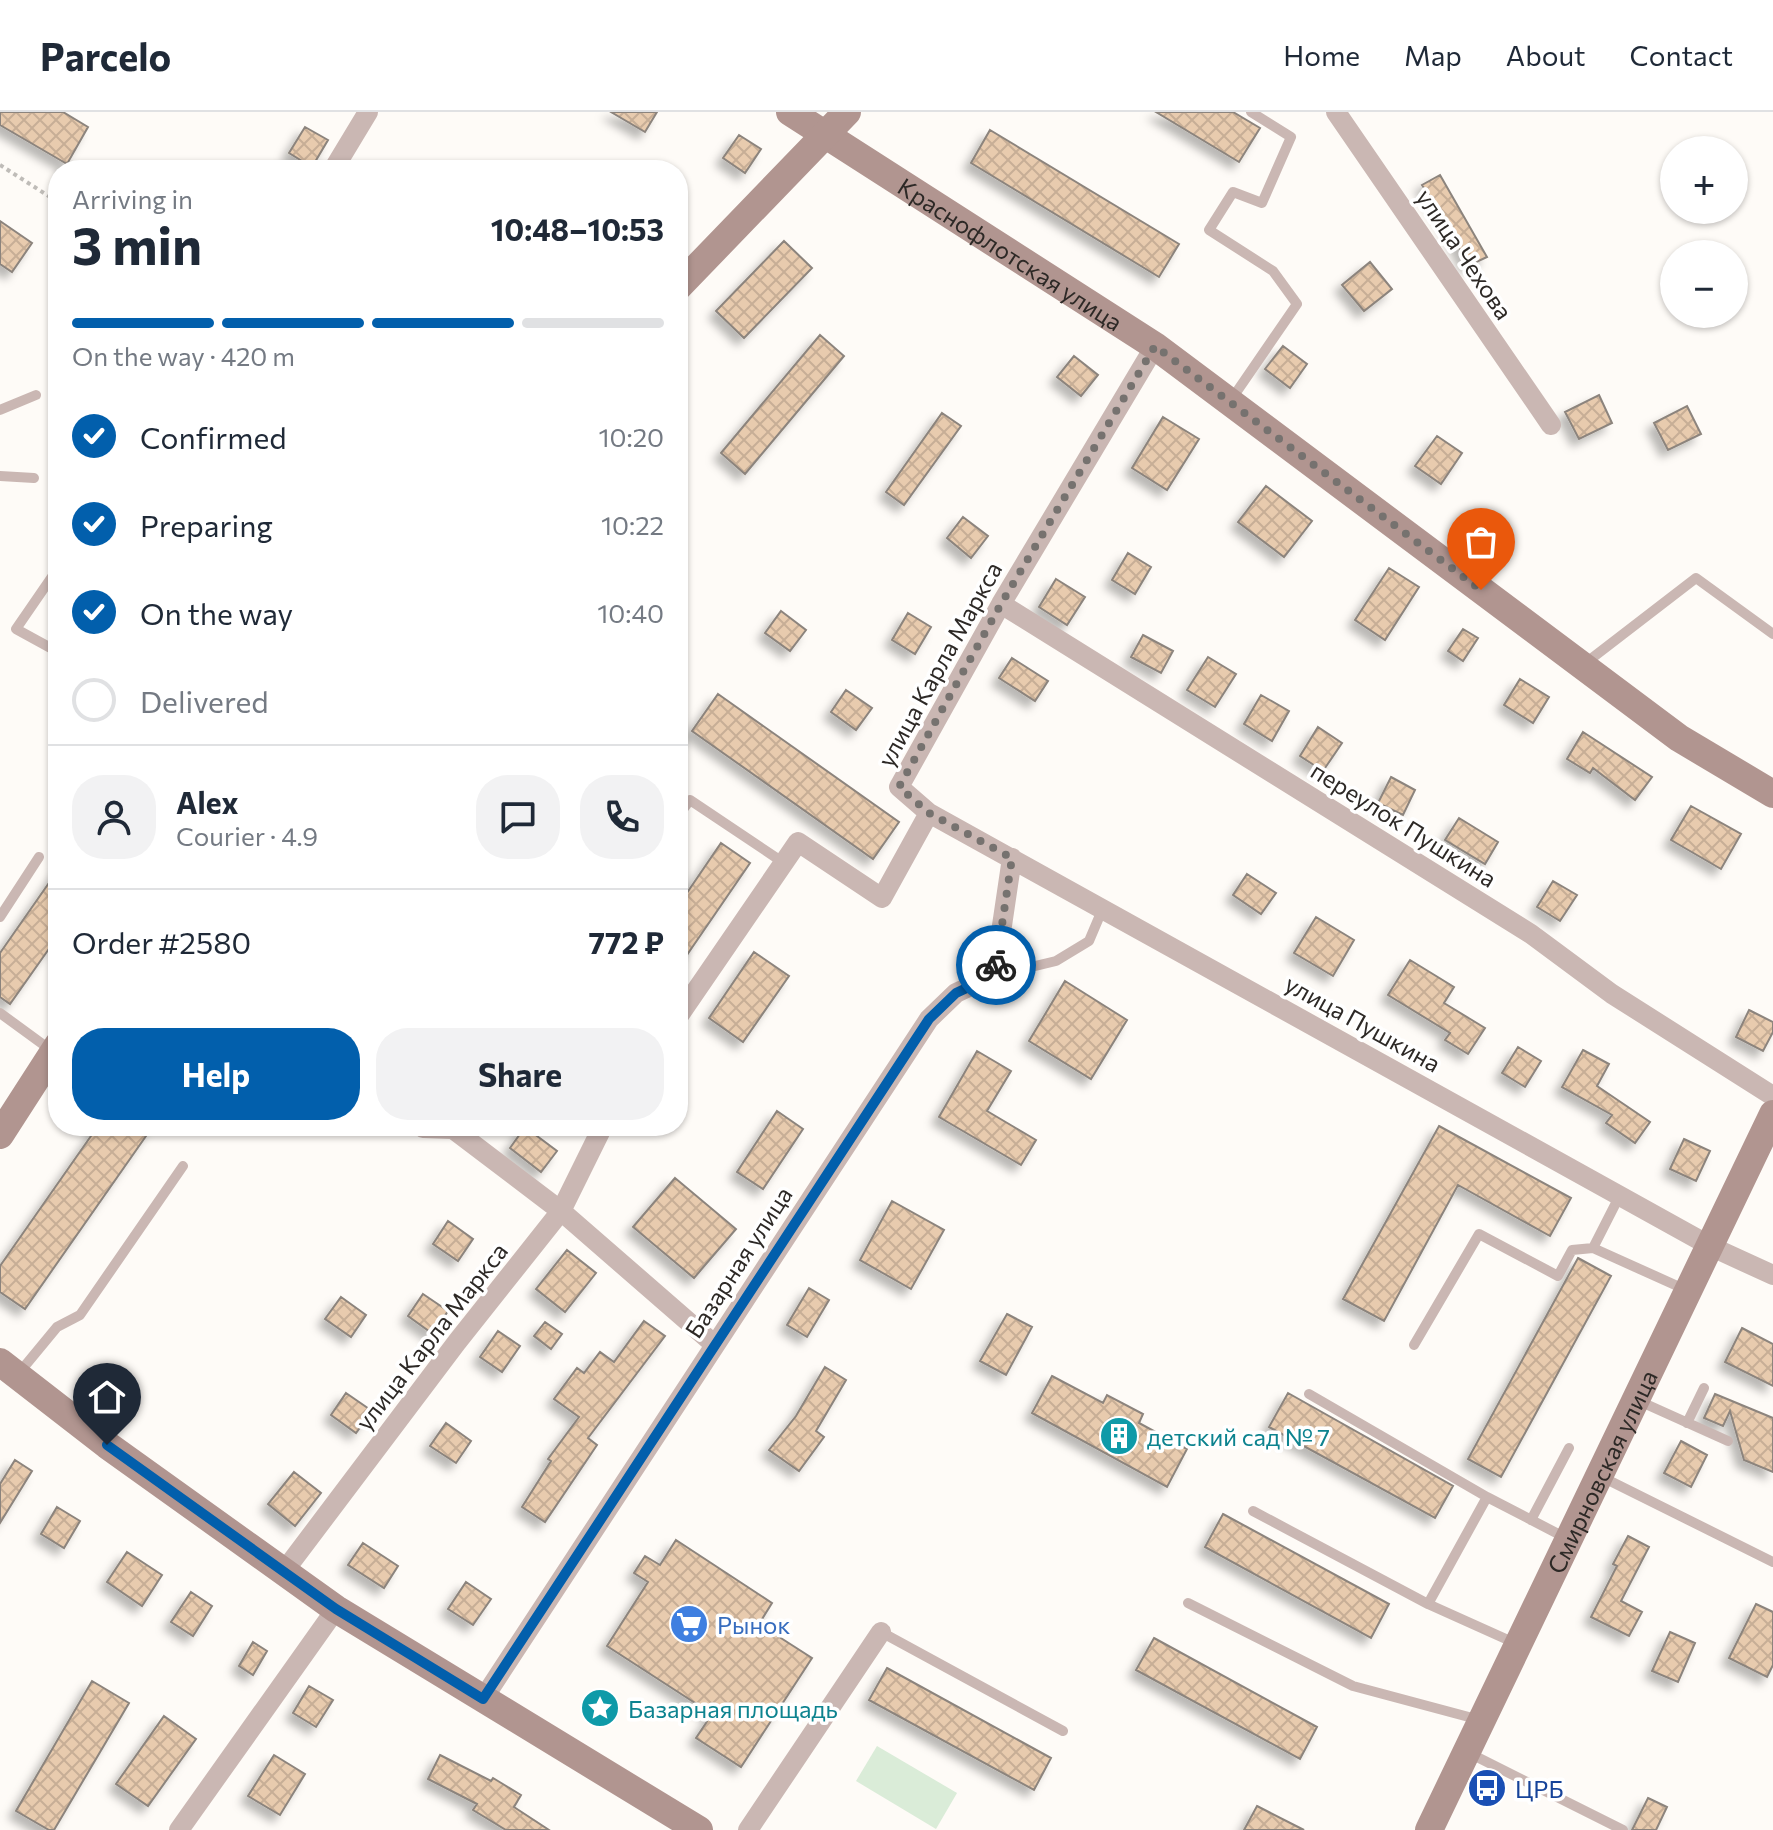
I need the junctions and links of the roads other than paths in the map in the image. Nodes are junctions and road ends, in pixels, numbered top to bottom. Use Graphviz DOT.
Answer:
graph roads {
  1 [pos="368,112"];
  2 [pos="790,112"];
  3 [pos="847,112"];
  4 [pos="1251,112"];
  5 [pos="1336,112"];
  6 [pos="827,133"];
  7 [pos="339,160"];
  8 [pos="688,277"];
  9 [pos="1155,346"];
  10 [pos="36,395"];
  11 [pos="1229,401"];
  12 [pos="0,410"];
  13 [pos="1551,425"];
  14 [pos="0,476"];
  15 [pos="34,478"];
  16 [pos="48,583"];
  17 [pos="1001,604"];
  18 [pos="1773,634"];
  19 [pos="48,647"];
  20 [pos="1582,666"];
  21 [pos="1773,794"];
  22 [pos="688,803"];
  23 [pos="929,813"];
  24 [pos="39,857"];
  25 [pos="1012,858"];
  26 [pos="784,863"];
  27 [pos="1103,908"];
  28 [pos="0,917"];
  29 [pos="988,978"];
  30 [pos="688,1002"];
  31 [pos="0,1013"];
  32 [pos="48,1044"];
  33 [pos="48,1061"];
  34 [pos="1773,1096"];
  35 [pos="1773,1114"];
  36 [pos="0,1135"];
  37 [pos="462,1136"];
  38 [pos="598,1136"];
  39 [pos="183,1166"];
  40 [pos="1620,1195"];
  41 [pos="561,1211"];
  42 [pos="1712,1247"];
  43 [pos="1593,1248"];
  44 [pos="1773,1275"];
  45 [pos="1690,1292"];
  46 [pos="715,1345"];
  47 [pos="1414,1345"];
  48 [pos="9,1368"];
  49 [pos="1704,1388"];
  50 [pos="1309,1394"];
  51 [pos="1637,1401"];
  52 [pos="1687,1423"];
  53 [pos="1728,1441"];
  54 [pos="1569,1448"];
  55 [pos="1601,1476"];
  56 [pos="1487,1497"];
  57 [pos="1253,1511"];
  58 [pos="1531,1520"];
  59 [pos="1569,1540"];
  60 [pos="1773,1562"];
  61 [pos="285,1570"];
  62 [pos="1188,1603"];
  63 [pos="1428,1604"];
  64 [pos="336,1609"];
  65 [pos="881,1632"];
  66 [pos="1519,1645"];
  67 [pos="483,1699"];
  68 [pos="1482,1721"];
  69 [pos="1063,1731"];
  70 [pos="1467,1752"];
  71 [pos="179,1830"];
  72 [pos="699,1830"];
  73 [pos="748,1830"];
  74 [pos="1429,1830"];
  75 [pos="1623,1830"];
  1 -- 7 [label="street"];
  2 -- 6 [label="street, Краснофлотская улица"];
  3 -- 6 [label="street"];
  4 -- 11 [label="lane"];
  5 -- 13 [label="street, улица Чехова"];
  6 -- 8 [label="street"];
  6 -- 9 [label="street, Краснофлотская улица"];
  9 -- 11 [label="street, Краснофлотская улица"];
  9 -- 17 [label="street, улица Карла Маркса"];
  10 -- 12 [label="lane"];
  11 -- 20 [label="street, Краснофлотская улица"];
  14 -- 15 [label="lane"];
  16 -- 19 [label="lane"];
  17 -- 23 [label="street, улица Карла Маркса"];
  17 -- 34 [label="street, переулок Пушкина"];
  18 -- 20 [label="lane"];
  20 -- 21 [label="street, Краснофлотская улица"];
  22 -- 26 [label="lane"];
  23 -- 25 [label="street, улица Пушкина"];
  23 -- 26 [label="street"];
  24 -- 28 [label="lane"];
  25 -- 27 [label="street, улица Пушкина"];
  25 -- 29 [label="street"];
  26 -- 30 [label="street"];
  27 -- 29 [label="lane"];
  27 -- 40 [label="street, улица Пушкина"];
  29 -- 46 [label="street, Базарная улица"];
  31 -- 32 [label="lane"];
  33 -- 36 [label="street"];
  35 -- 42 [label="street, Смирновская улица"];
  37 -- 41 [label="street"];
  38 -- 41 [label="street, улица Карла Маркса"];
  39 -- 48 [label="lane"];
  40 -- 42 [label="street, улица Пушкина"];
  40 -- 43 [label="lane"];
  41 -- 46 [label="street"];
  41 -- 61 [label="street, улица Карла Маркса"];
  42 -- 44 [label="street, улица Пушкина"];
  42 -- 45 [label="street, Смирновская улица"];
  43 -- 45 [label="lane"];
  43 -- 47 [label="lane"];
  45 -- 51 [label="street, Смирновская улица"];
  46 -- 67 [label="street, Базарная улица"];
  48 -- 61 [label="street"];
  49 -- 52 [label="lane"];
  50 -- 56 [label="lane"];
  51 -- 52 [label="lane"];
  51 -- 55 [label="street, Смирновская улица"];
  52 -- 53 [label="lane"];
  54 -- 58 [label="lane"];
  55 -- 59 [label="street, Смирновская улица"];
  55 -- 60 [label="lane"];
  56 -- 58 [label="lane"];
  56 -- 63 [label="lane"];
  57 -- 63 [label="lane"];
  58 -- 59 [label="lane"];
  59 -- 66 [label="street, Смирновская улица"];
  61 -- 64 [label="street"];
  62 -- 68 [label="lane"];
  63 -- 66 [label="lane"];
  64 -- 67 [label="street"];
  64 -- 71 [label="street"];
  65 -- 69 [label="lane"];
  65 -- 73 [label="street"];
  66 -- 68 [label="street, Смирновская улица"];
  67 -- 72 [label="street"];
  68 -- 70 [label="street, Смирновская улица"];
  70 -- 74 [label="street, Смирновская улица"];
  70 -- 75 [label="lane"];
}
